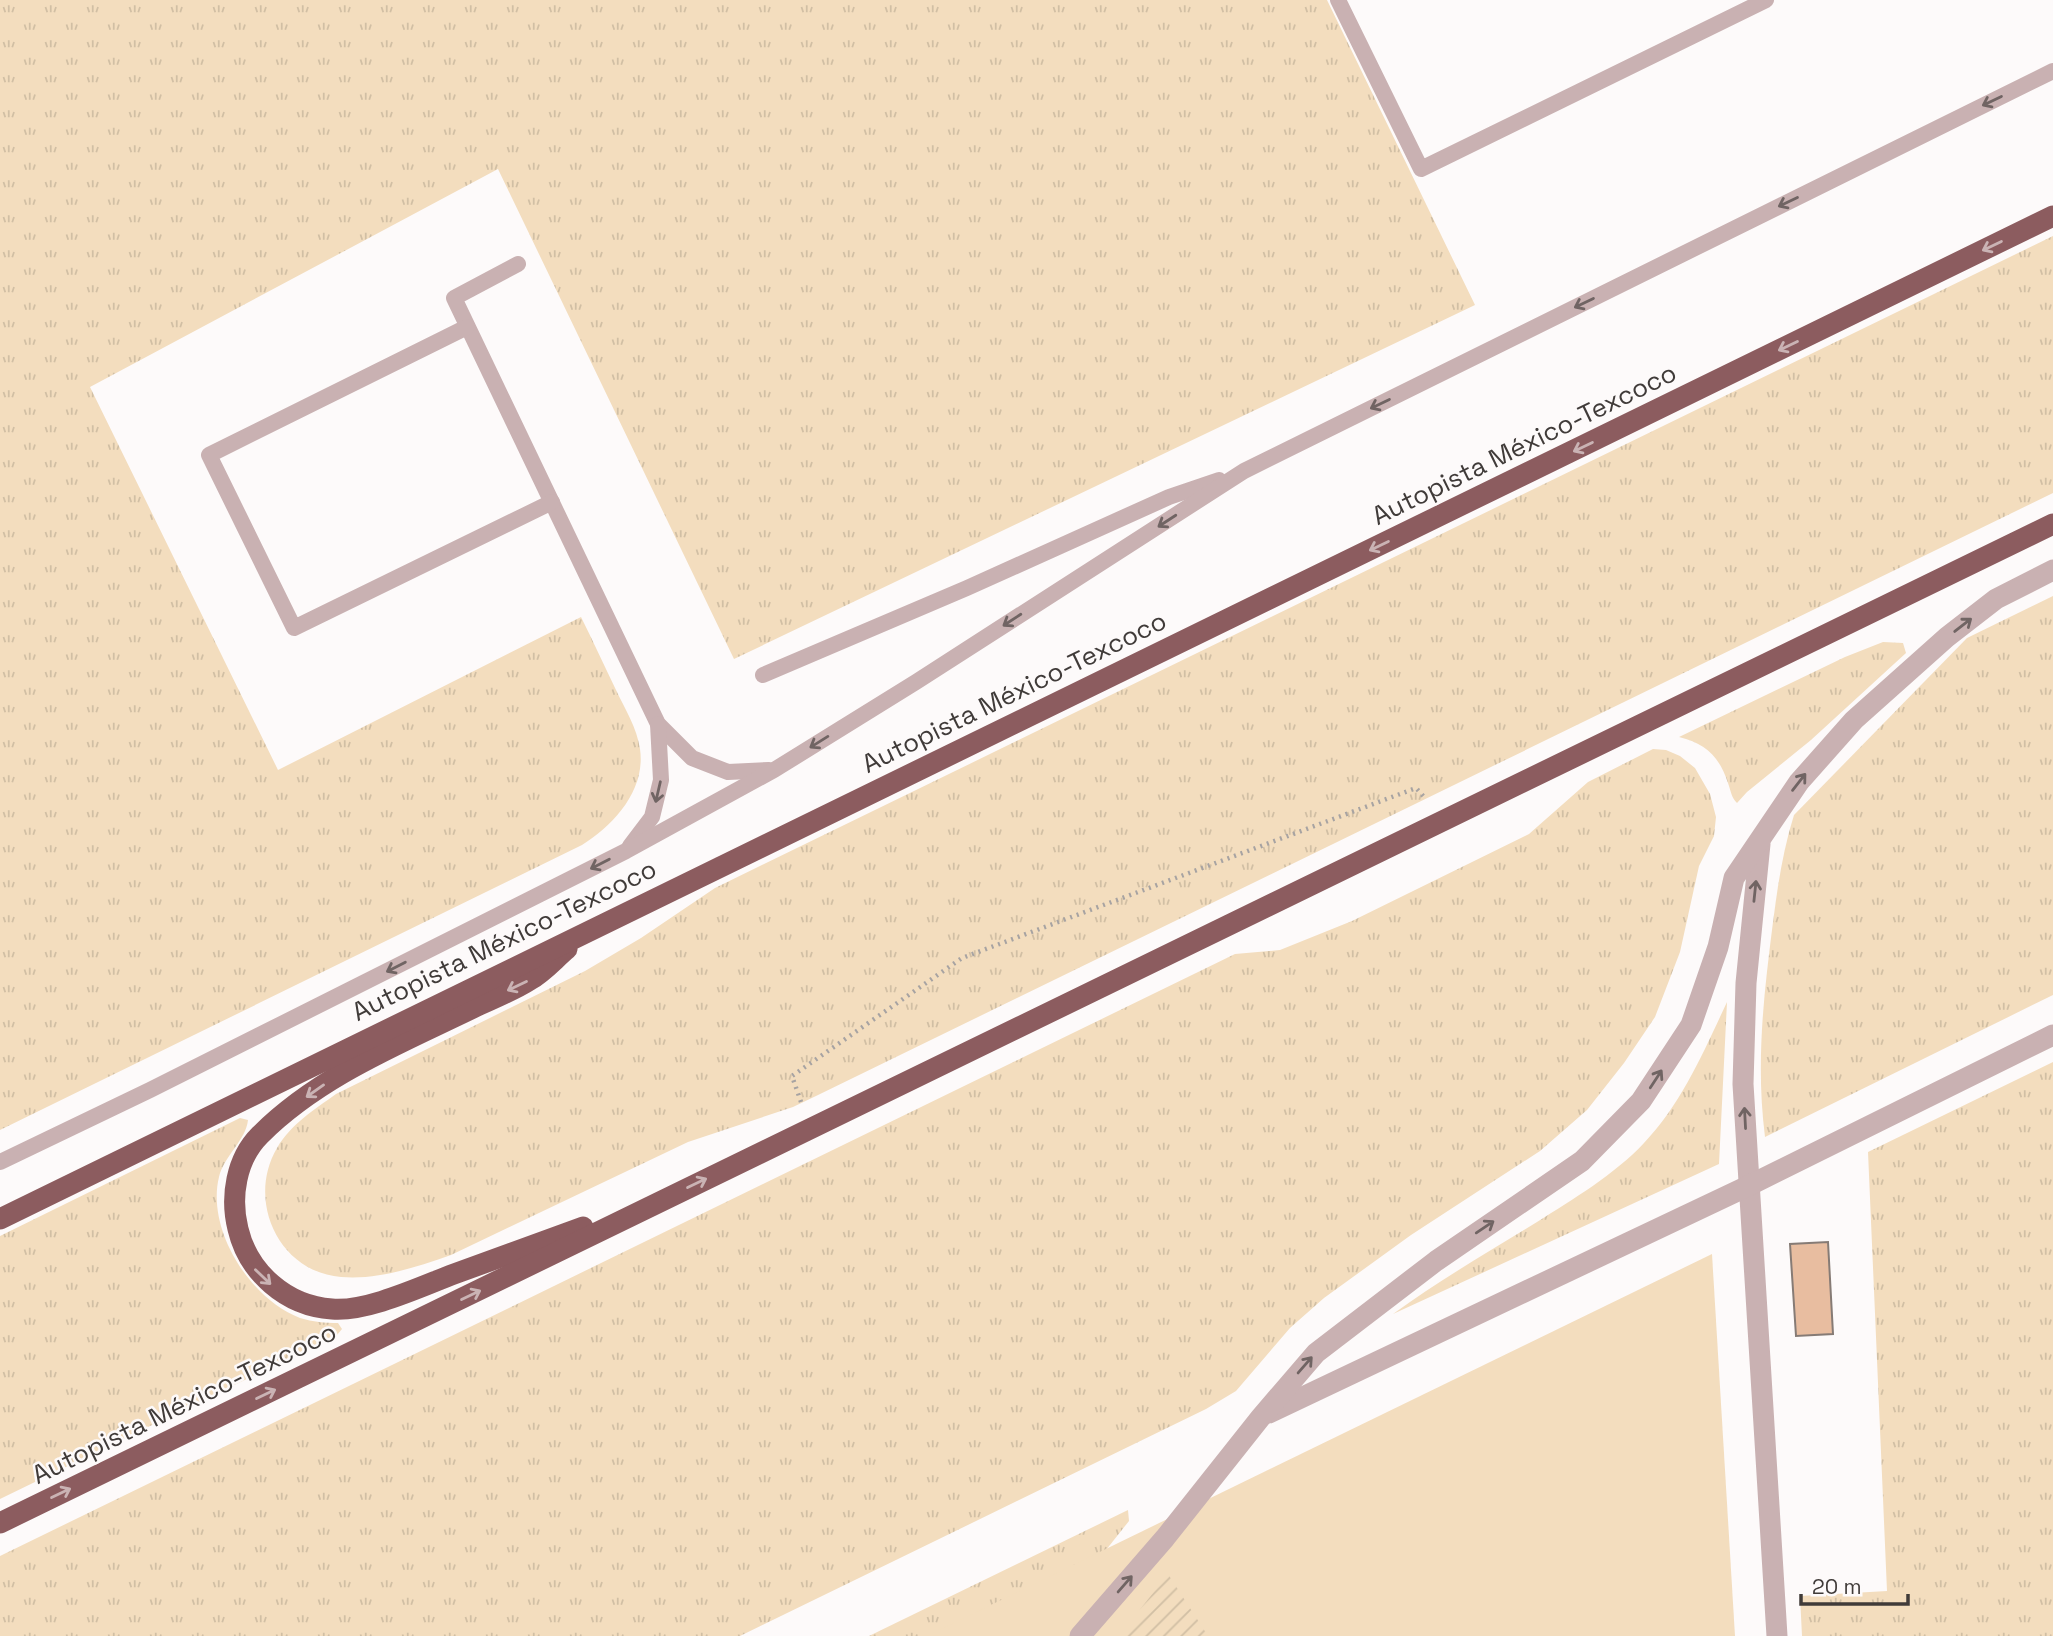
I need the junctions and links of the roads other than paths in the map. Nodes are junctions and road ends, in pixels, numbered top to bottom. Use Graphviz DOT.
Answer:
graph roads {
  1 [pos="1339,0"];
  2 [pos="1766,0"];
  3 [pos="2053,71"];
  4 [pos="2053,216"];
  5 [pos="518,264"];
  6 [pos="467,327"];
  7 [pos="1244,471"];
  8 [pos="552,502"];
  9 [pos="2053,524"];
  10 [pos="2053,570"];
  11 [pos="763,675"];
  12 [pos="658,724"];
  13 [pos="774,770"];
  14 [pos="1760,838"];
  15 [pos="626,851"];
  16 [pos="590,929"];
  17 [pos="2053,1035"];
  18 [pos="0,1162"];
  19 [pos="1748,1186"];
  20 [pos="670,1196"];
  21 [pos="0,1219"];
  22 [pos="1261,1417"];
  23 [pos="0,1523"];
  24 [pos="1080,1636"];
  25 [pos="1777,1636"];
  1 -- 2 [label="lane"];
  3 -- 7 [label="lane, one-way"];
  4 -- 16 [label="highway, Autopista México-Texcoco, one-way"];
  5 -- 6 [label="lane"];
  6 -- 8 [label="lane"];
  6 -- 8 [label="lane"];
  7 -- 11 [label="lane"];
  7 -- 13 [label="lane, one-way"];
  8 -- 12 [label="lane"];
  20 -- 9 [label="highway, Autopista México-Texcoco, one-way"];
  14 -- 10 [label="street, one-way"];
  12 -- 13 [label="lane"];
  12 -- 15 [label="lane, one-way"];
  13 -- 15 [label="lane"];
  19 -- 14 [label="street, one-way"];
  22 -- 14 [label="street, one-way"];
  15 -- 18 [label="lane, one-way"];
  16 -- 20 [label="highway, one-way"];
  16 -- 21 [label="highway, Autopista México-Texcoco"];
  17 -- 19 [label="street"];
  19 -- 22 [label="street"];
  19 -- 25 [label="street"];
  23 -- 20 [label="highway, Autopista México-Texcoco, one-way"];
  24 -- 22 [label="street, one-way"];
}
